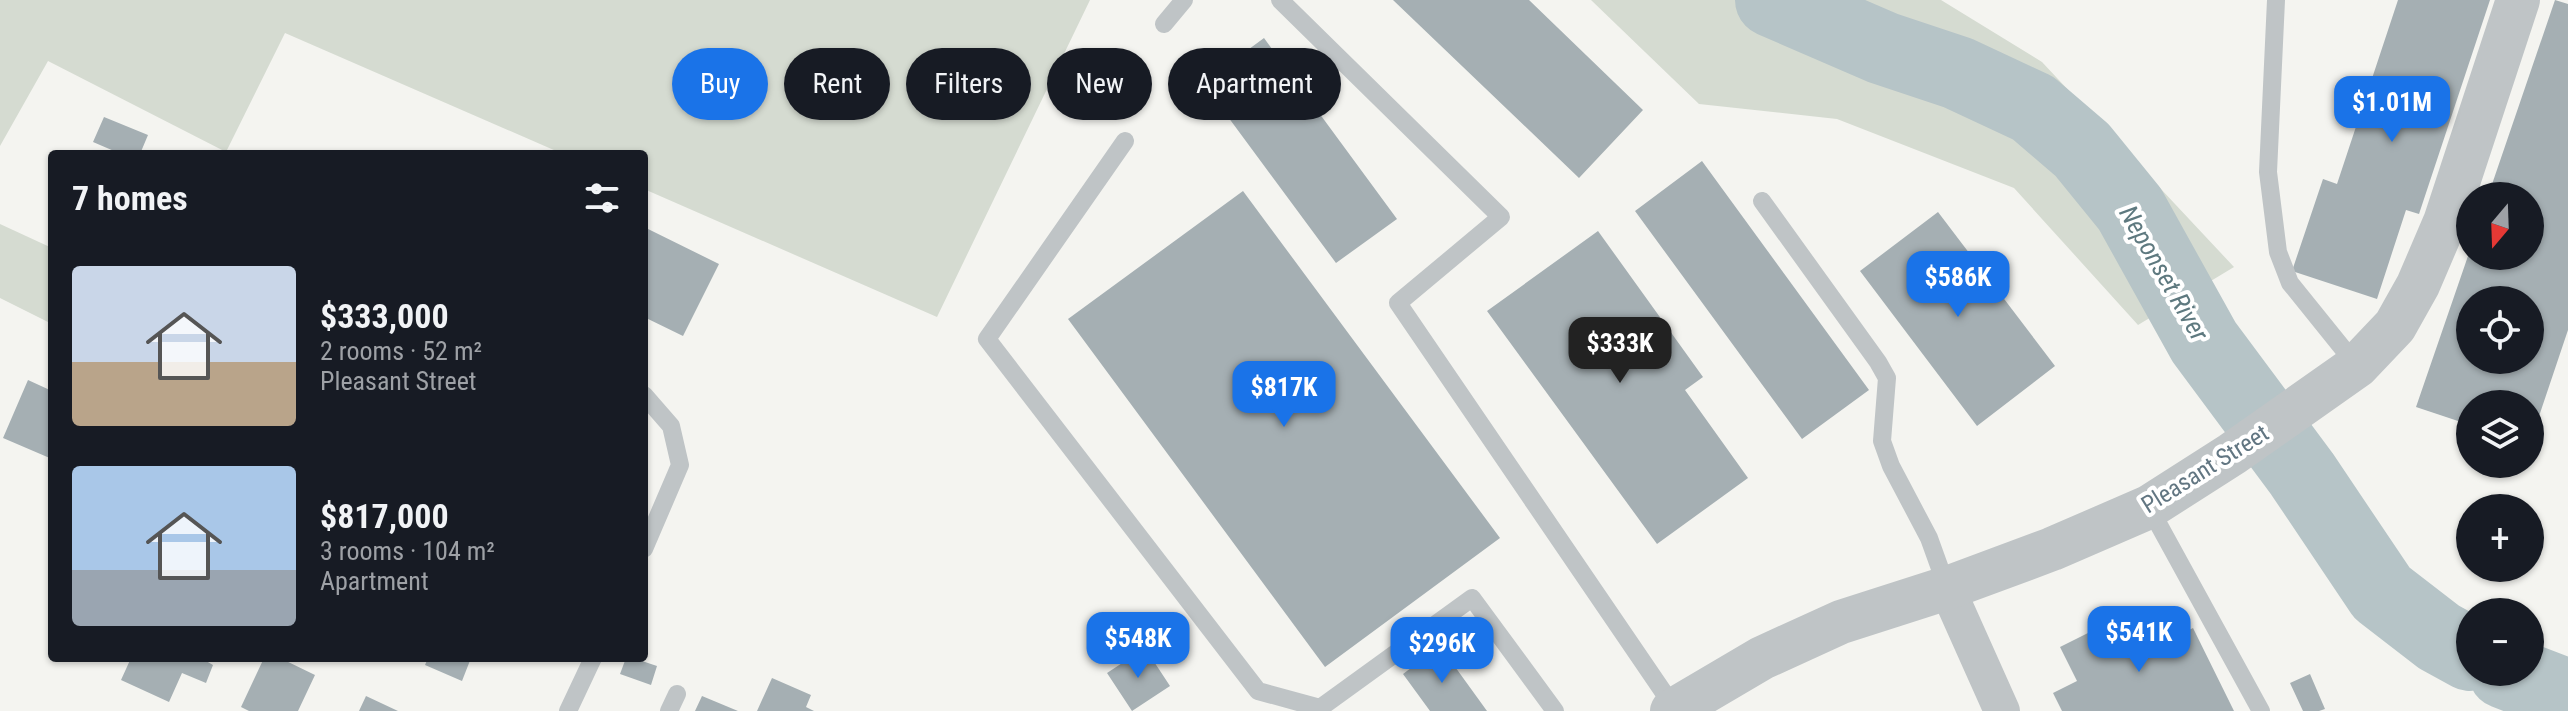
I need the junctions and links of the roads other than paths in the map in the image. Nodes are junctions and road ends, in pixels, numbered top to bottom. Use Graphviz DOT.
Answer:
graph roads {
  1 [pos="1184,0"];
  2 [pos="1280,0"];
  3 [pos="2276,0"];
  4 [pos="2518,0"];
  5 [pos="1164,24"];
  6 [pos="1125,141"];
  7 [pos="1762,201"];
  8 [pos="2357,366"];
  9 [pos="648,400"];
  10 [pos="2149,507"];
  11 [pos="648,540"];
  12 [pos="1947,588"];
  13 [pos="591,662"];
  14 [pos="1321,710"];
  15 [pos="1673,710"];
  16 [pos="568,711"];
  17 [pos="1555,711"];
  18 [pos="2002,711"];
  19 [pos="2261,711"];
  1 -- 5 [label="lane"];
  2 -- 15 [label="lane"];
  3 -- 8 [label="lane"];
  4 -- 8 [label="street, Pleasant Street"];
  6 -- 14 [label="lane"];
  7 -- 12 [label="lane"];
  8 -- 10 [label="street, Pleasant Street"];
  9 -- 11 [label="lane"];
  10 -- 12 [label="street, Pleasant Street"];
  10 -- 19 [label="lane"];
  12 -- 15 [label="street, Pleasant Street"];
  12 -- 18 [label="street"];
  13 -- 16 [label="lane"];
  14 -- 17 [label="lane"];
}
